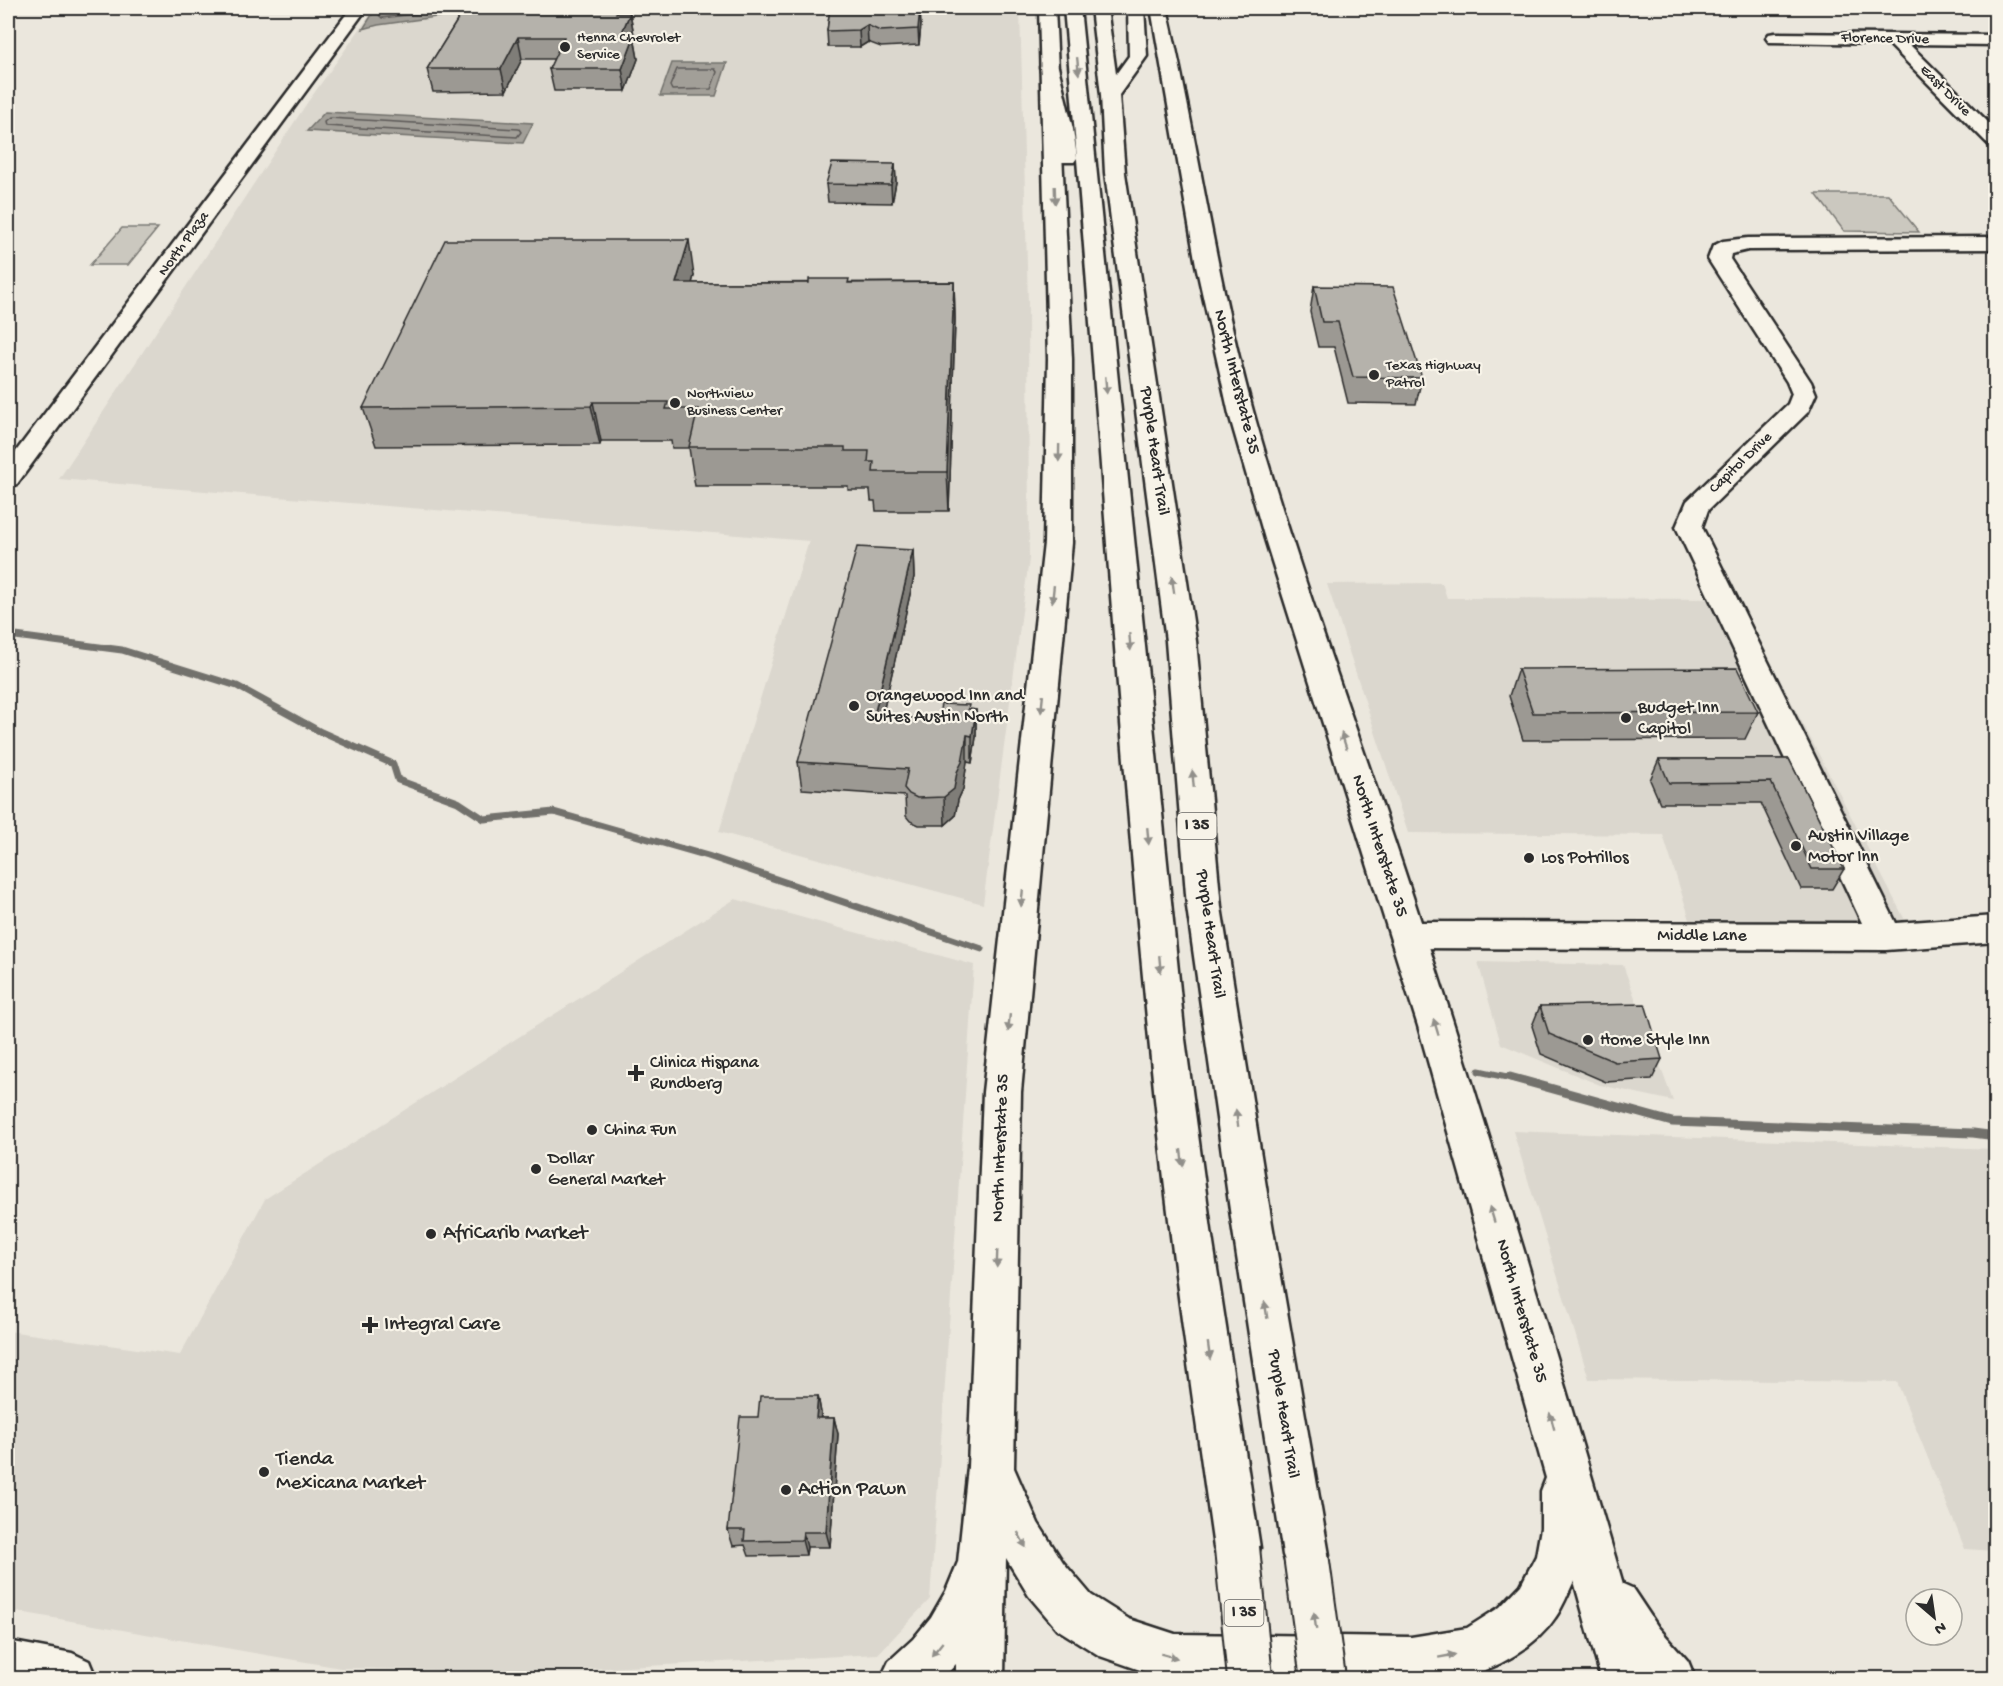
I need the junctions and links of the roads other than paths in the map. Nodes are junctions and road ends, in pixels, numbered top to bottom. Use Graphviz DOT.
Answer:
graph roads {
  1 [pos="359,8"];
  2 [pos="1047,8"];
  3 [pos="1072,8"];
  4 [pos="1099,8"];
  5 [pos="1136,8"];
  6 [pos="1159,8"];
  7 [pos="1839,22"];
  8 [pos="1775,38"];
  9 [pos="1854,39"];
  10 [pos="1895,40"];
  11 [pos="1995,40"];
  12 [pos="1049,67"];
  13 [pos="1110,95"];
  14 [pos="1995,141"];
  15 [pos="1995,243"];
  16 [pos="1104,356"];
  17 [pos="8,479"];
  18 [pos="1995,929"];
  19 [pos="1407,935"];
  20 [pos="1886,937"];
  21 [pos="1564,1466"];
  22 [pos="991,1467"];
  23 [pos="982,1560"];
  24 [pos="1598,1578"];
  25 [pos="8,1666"];
  26 [pos="72,1678"];
  27 [pos="906,1678"];
  28 [pos="980,1678"];
  29 [pos="1250,1678"];
  30 [pos="1323,1678"];
  31 [pos="1626,1678"];
  32 [pos="1671,1678"];
  1 -- 17 [label="main road, North Plaza"];
  2 -- 12 [label="main road, North Interstate 35"];
  3 -- 16 [label="main road, I 35, one-way"];
  4 -- 13 [label="main road, Purple Heart Trail / I 35"];
  5 -- 13 [label="main road"];
  19 -- 6 [label="main road, North Interstate 35, one-way"];
  7 -- 9 [label="main road"];
  8 -- 9 [label="main road, Florence Drive"];
  9 -- 10 [label="main road, Florence Drive"];
  10 -- 11 [label="main road, Florence Drive"];
  10 -- 14 [label="main road, East Drive"];
  12 -- 16 [label="main road"];
  12 -- 22 [label="main road, North Interstate 35, one-way"];
  30 -- 13 [label="main road, Purple Heart Trail / I 35, one-way, bridge"];
  15 -- 20 [label="main road, Capitol Drive"];
  16 -- 29 [label="main road, I 35, one-way, bridge"];
  18 -- 20 [label="main road, Middle Lane"];
  19 -- 20 [label="main road, Middle Lane"];
  21 -- 19 [label="main road, North Interstate 35, one-way"];
  22 -- 21 [label="main road, one-way"];
  21 -- 24 [label="main road, North Interstate 35"];
  22 -- 23 [label="main road, North Interstate 35"];
  23 -- 27 [label="main road, one-way"];
  23 -- 28 [label="main road, North Interstate 35"];
  24 -- 31 [label="main road, North Interstate 35"];
  24 -- 32 [label="main road"];
  25 -- 26 [label="main road"];
}
